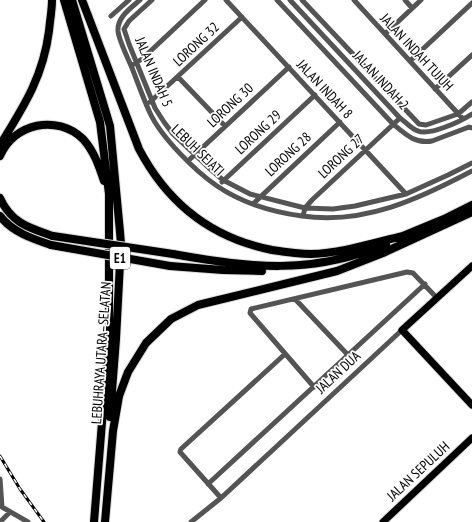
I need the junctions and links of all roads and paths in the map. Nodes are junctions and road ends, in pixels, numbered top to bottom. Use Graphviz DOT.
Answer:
graph roads {
  1 [pos="52,0"];
  2 [pos="64,0"];
  3 [pos="72,0"];
  4 [pos="82,0"];
  5 [pos="129,0"];
  6 [pos="140,0"];
  7 [pos="152,0"];
  8 [pos="205,0"];
  9 [pos="226,0"];
  10 [pos="277,0"];
  11 [pos="290,0"];
  12 [pos="302,0"];
  13 [pos="354,0"];
  14 [pos="405,0"];
  15 [pos="421,0"];
  16 [pos="472,3"];
  17 [pos="412,8"];
  18 [pos="111,16"];
  19 [pos="242,17"];
  20 [pos="385,34"];
  21 [pos="472,55"];
  22 [pos="410,61"];
  23 [pos="136,63"];
  24 [pos="131,65"];
  25 [pos="289,68"];
  26 [pos="178,77"];
  27 [pos="435,88"];
  28 [pos="315,95"];
  29 [pos="152,100"];
  30 [pos="472,102"];
  31 [pos="147,104"];
  32 [pos="458,114"];
  33 [pos="472,114"];
  34 [pos="400,118"];
  35 [pos="463,120"];
  36 [pos="340,122"];
  37 [pos="393,124"];
  38 [pos="225,126"];
  39 [pos="472,128"];
  40 [pos="0,145"];
  41 [pos="366,150"];
  42 [pos="194,155"];
  43 [pos="0,156"];
  44 [pos="188,161"];
  45 [pos="472,163"];
  46 [pos="472,171"];
  47 [pos="223,180"];
  48 [pos="217,186"];
  49 [pos="109,194"];
  50 [pos="406,194"];
  51 [pos="260,197"];
  52 [pos="0,198"];
  53 [pos="253,204"];
  54 [pos="472,205"];
  55 [pos="305,208"];
  56 [pos="472,212"];
  57 [pos="0,216"];
  58 [pos="303,216"];
  59 [pos="403,236"];
  60 [pos="383,253"];
  61 [pos="472,266"];
  62 [pos="424,284"];
  63 [pos="437,298"];
  64 [pos="295,299"];
  65 [pos="402,330"];
  66 [pos="285,354"];
  67 [pos="348,355"];
  68 [pos="314,387"];
  69 [pos="472,405"];
  70 [pos="472,438"];
  71 [pos="0,479"];
  72 [pos="208,484"];
  73 [pos="221,498"];
  74 [pos="10,512"];
  75 [pos="0,522"];
  76 [pos="28,522"];
  77 [pos="94,522"];
  78 [pos="104,522"];
  79 [pos="191,522"];
  80 [pos="383,522"];
  1 -- 40 [label="highway"];
  2 -- 49 [label="highway, LEBUHRAYA UTARA–SELATAN / E1"];
  3 -- 78 [label="highway, LEBUHRAYA UTARA–SELATAN / E1"];
  4 -- 59 [label="highway"];
  5 -- 18 [label="street"];
  6 -- 24 [label="street, LEBUH SEJATI"];
  7 -- 23 [label="street, JALAN INDAH 5"];
  8 -- 23 [label="street"];
  9 -- 19 [label="street, JALAN INDAH 8"];
  10 -- 37 [label="street"];
  11 -- 34 [label="street, JALAN INDAH 2"];
  12 -- 32 [label="street, JALAN INDAH 2"];
  13 -- 20 [label="street, JALAN INDAH TUJUH"];
  14 -- 17 [label="street"];
  15 -- 17 [label="street"];
  16 -- 22 [label="street"];
  17 -- 20 [label="street"];
  19 -- 25 [label="street, JALAN INDAH 8"];
  19 -- 26 [label="street, LORONG 32"];
  20 -- 22 [label="street, JALAN INDAH TUJUH"];
  21 -- 27 [label="street"];
  22 -- 27 [label="street, JALAN INDAH TUJUH"];
  23 -- 24 [label="street"];
  23 -- 29 [label="street, JALAN INDAH 5"];
  24 -- 31 [label="street, LEBUH SEJATI"];
  25 -- 28 [label="street, JALAN INDAH 8"];
  25 -- 38 [label="street, LORONG 30"];
  26 -- 29 [label="street, LORONG 32"];
  26 -- 38 [label="street"];
  27 -- 32 [label="street, JALAN INDAH TUJUH"];
  28 -- 36 [label="street, JALAN INDAH 8"];
  28 -- 47 [label="street, LORONG 29"];
  29 -- 31 [label="street, LORONG 32"];
  29 -- 42 [label="street, JALAN INDAH 5"];
  30 -- 32 [label="street, JALAN INDAH 2"];
  31 -- 44 [label="street, LEBUH SEJATI"];
  32 -- 35 [label="street, JALAN INDAH TUJUH"];
  33 -- 35 [label="street, JALAN INDAH 2"];
  34 -- 35 [label="street, JALAN INDAH 2"];
  34 -- 37 [label="street, LORONG 27"];
  36 -- 41 [label="street, JALAN INDAH 8"];
  36 -- 51 [label="street, LORONG 28"];
  37 -- 39 [label="street"];
  37 -- 41 [label="street, LORONG 27"];
  38 -- 42 [label="street, LORONG 30"];
  41 -- 50 [label="street, JALAN INDAH 8"];
  41 -- 55 [label="street, LORONG 27"];
  42 -- 44 [label="street, LORONG 30"];
  42 -- 47 [label="street, JALAN INDAH 5"];
  43 -- 49 [label="highway"];
  44 -- 48 [label="street, LEBUH SEJATI"];
  45 -- 50 [label="street, JALAN INDAH 5"];
  46 -- 58 [label="street, LEBUH SEJATI"];
  47 -- 48 [label="street, LORONG 29"];
  47 -- 51 [label="street, JALAN INDAH 5"];
  48 -- 53 [label="street, LEBUH SEJATI"];
  49 -- 77 [label="highway, LEBUHRAYA UTARA–SELATAN / E1"];
  50 -- 55 [label="street, JALAN INDAH 5"];
  51 -- 53 [label="street, LORONG 28"];
  51 -- 55 [label="street, JALAN INDAH 5"];
  52 -- 59 [label="highway, bridge"];
  53 -- 58 [label="street, LEBUH SEJATI"];
  54 -- 59 [label="highway"];
  55 -- 58 [label="street, LORONG 27"];
  56 -- 60 [label="highway"];
  57 -- 60 [label="highway, bridge"];
  60 -- 78 [label="highway"];
  61 -- 63 [label="main road, JALAN DUA"];
  62 -- 63 [label="street"];
  62 -- 64 [label="street"];
  62 -- 67 [label="street"];
  63 -- 65 [label="main road, JALAN DUA"];
  64 -- 66 [label="street"];
  64 -- 67 [label="street"];
  65 -- 69 [label="main road"];
  65 -- 73 [label="street, JALAN DUA"];
  66 -- 68 [label="street"];
  66 -- 72 [label="street"];
  67 -- 68 [label="street"];
  68 -- 72 [label="street"];
  70 -- 80 [label="main road, JALAN SEPULUH"];
  71 -- 74 [label="street"];
  72 -- 73 [label="street"];
  73 -- 79 [label="street, JALAN DUA"];
  74 -- 75 [label="street"];
  74 -- 76 [label="street"];
}
